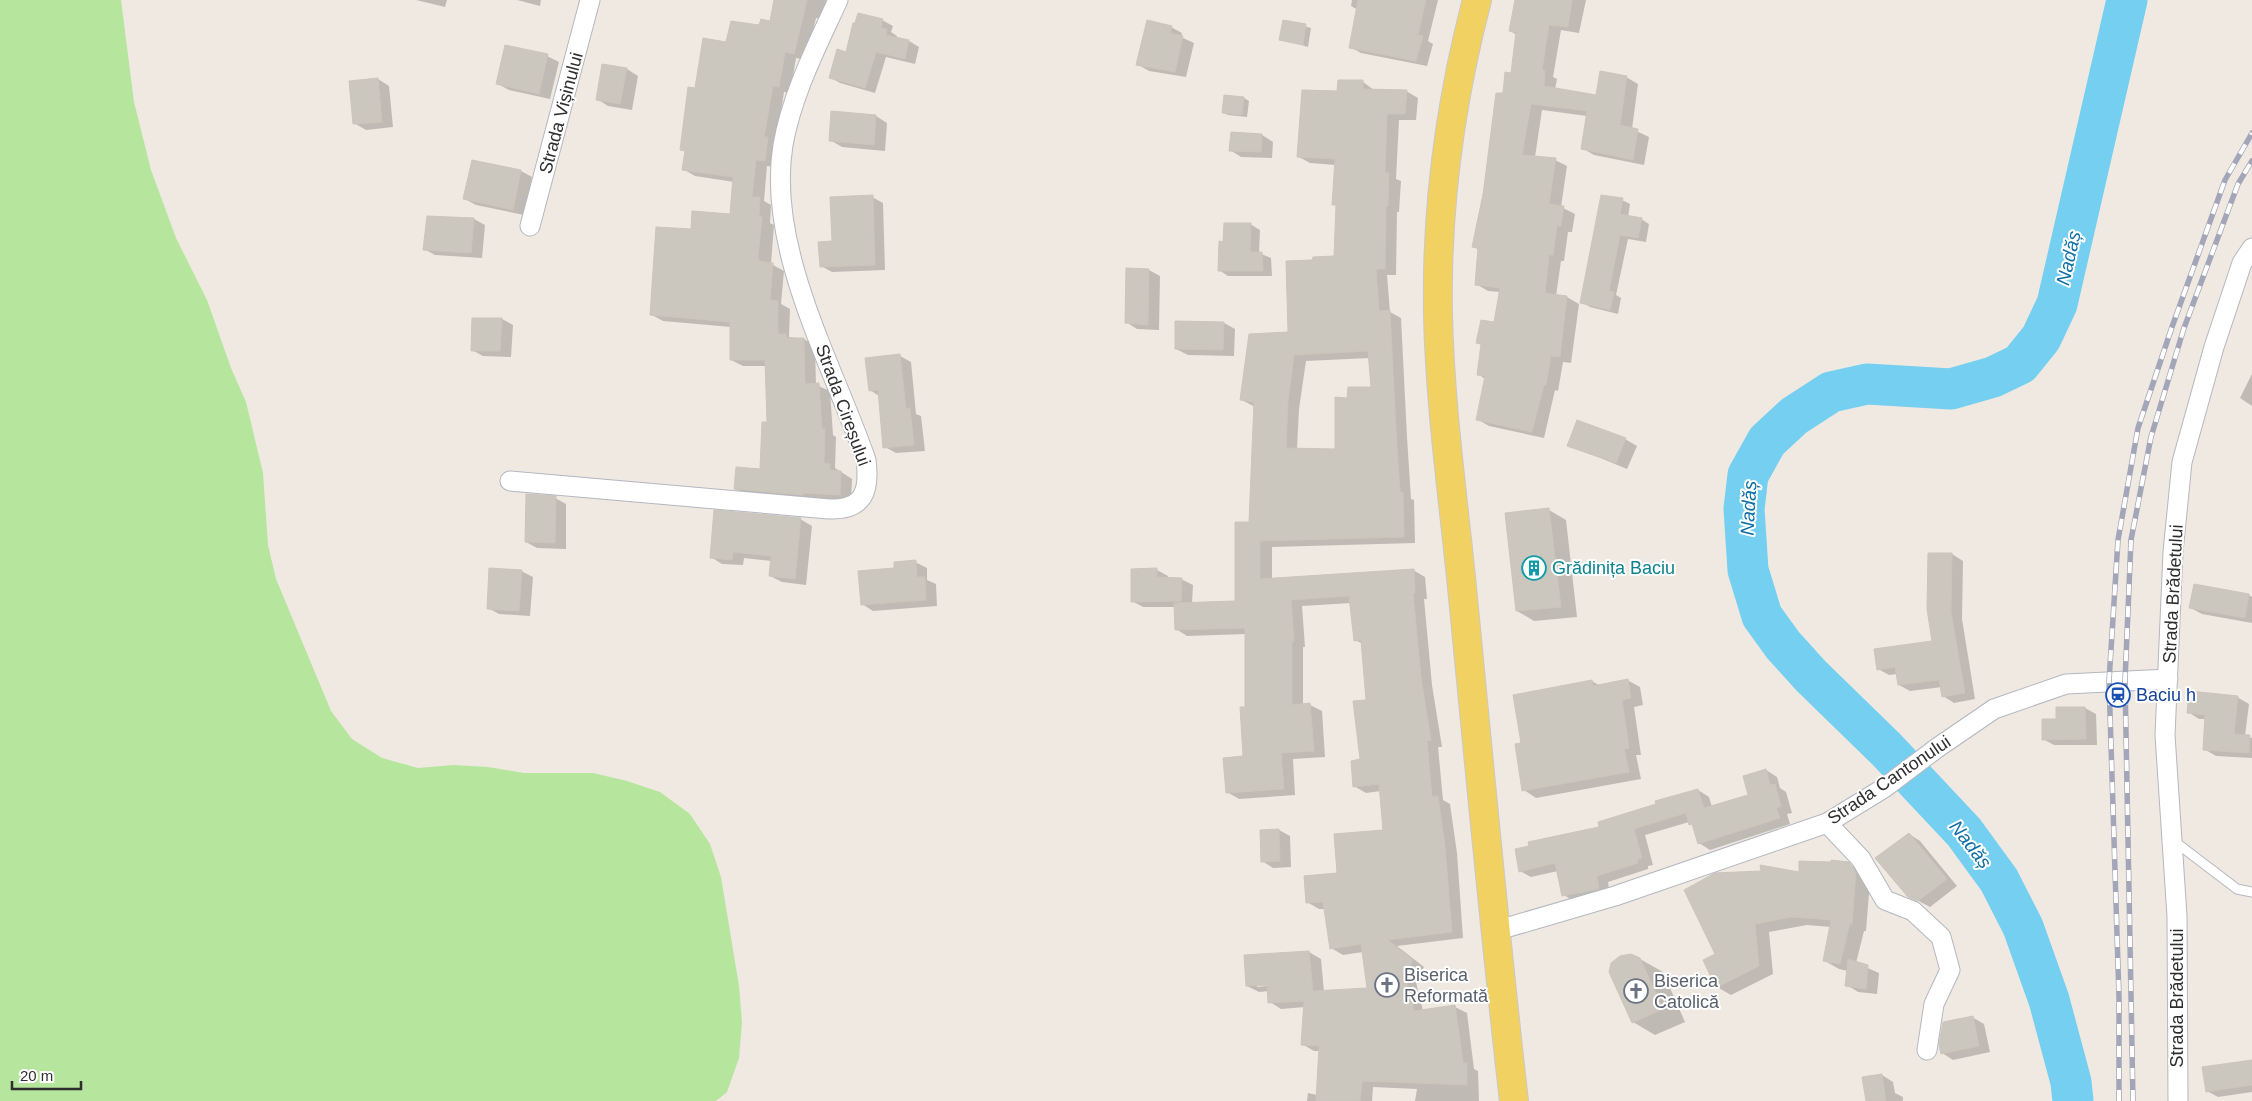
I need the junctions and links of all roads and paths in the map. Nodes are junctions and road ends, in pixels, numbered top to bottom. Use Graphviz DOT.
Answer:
graph roads {
  1 [pos="590,0"];
  2 [pos="838,0"];
  3 [pos="1477,0"];
  4 [pos="530,226"];
  5 [pos="2252,248"];
  6 [pos="510,482"];
  7 [pos="2168,679"];
  8 [pos="1827,823"];
  9 [pos="2173,841"];
  10 [pos="2252,892"];
  11 [pos="1495,931"];
  12 [pos="1927,1050"];
  13 [pos="1514,1101"];
  14 [pos="2178,1101"];
  1 -- 4 [label="street, Strada Vișinului"];
  2 -- 6 [label="street, Strada Cireșului"];
  3 -- 11 [label="main road"];
  5 -- 7 [label="street, Strada Brădetului"];
  7 -- 8 [label="street, Strada Cantonului"];
  7 -- 9 [label="street, Strada Brădetului"];
  8 -- 11 [label="street, Strada Cantonului"];
  8 -- 12 [label="street"];
  9 -- 10 [label="lane"];
  9 -- 14 [label="street, Strada Brădetului"];
  11 -- 13 [label="main road"];
}
